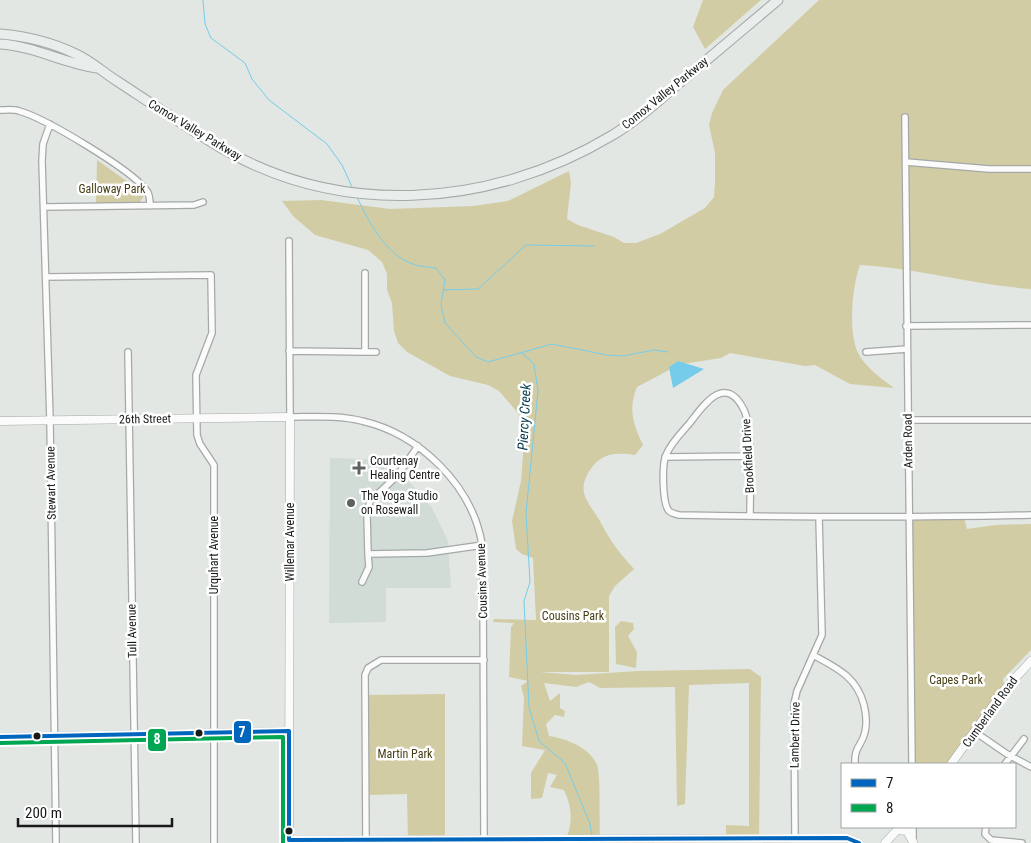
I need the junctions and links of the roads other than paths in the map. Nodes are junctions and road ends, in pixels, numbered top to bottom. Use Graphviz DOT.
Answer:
graph roads {
  1 [pos="778,0"];
  2 [pos="0,34"];
  3 [pos="0,44"];
  4 [pos="97,68"];
  5 [pos="0,110"];
  6 [pos="905,117"];
  7 [pos="50,124"];
  8 [pos="906,162"];
  9 [pos="1031,169"];
  10 [pos="203,202"];
  11 [pos="150,206"];
  12 [pos="44,207"];
  13 [pos="289,241"];
  14 [pos="365,273"];
  15 [pos="46,277"];
  16 [pos="1031,325"];
  17 [pos="906,326"];
  18 [pos="907,348"];
  19 [pos="289,351"];
  20 [pos="128,352"];
  21 [pos="366,352"];
  22 [pos="376,352"];
  23 [pos="866,352"];
  24 [pos="290,417"];
  25 [pos="196,418"];
  26 [pos="50,420"];
  27 [pos="129,420"];
  28 [pos="907,420"];
  29 [pos="1031,420"];
  30 [pos="0,421"];
  31 [pos="418,446"];
  32 [pos="749,456"];
  33 [pos="665,457"];
  34 [pos="1031,515"];
  35 [pos="750,516"];
  36 [pos="819,517"];
  37 [pos="909,518"];
  38 [pos="483,545"];
  39 [pos="368,554"];
  40 [pos="362,582"];
  41 [pos="813,655"];
  42 [pos="484,660"];
  43 [pos="1031,661"];
  44 [pos="290,731"];
  45 [pos="975,732"];
  46 [pos="213,733"];
  47 [pos="134,734"];
  48 [pos="55,736"];
  49 [pos="0,737"];
  50 [pos="1024,739"];
  51 [pos="1011,756"];
  52 [pos="854,763"];
  53 [pos="912,763"];
  54 [pos="952,763"];
  55 [pos="1006,763"];
  56 [pos="1031,767"];
  57 [pos="899,828"];
  58 [pos="913,828"];
  59 [pos="986,828"];
  60 [pos="795,838"];
  61 [pos="289,841"];
  62 [pos="366,841"];
  63 [pos="484,841"];
  64 [pos="392,842"];
  65 [pos="913,842"];
  66 [pos="56,843"];
  67 [pos="136,843"];
  68 [pos="214,843"];
  69 [pos="859,843"];
  70 [pos="885,843"];
  71 [pos="1022,843"];
  1 -- 4 [label="main road, Comox Valley Parkway"];
  2 -- 4 [label="main road, Comox Valley Parkway"];
  3 -- 4 [label="main road, Comox Valley Parkway"];
  5 -- 7 [label="street"];
  6 -- 8 [label="street, Arden Road"];
  7 -- 11 [label="street"];
  7 -- 12 [label="street, Stewart Avenue"];
  8 -- 9 [label="street"];
  8 -- 17 [label="street, Arden Road"];
  10 -- 11 [label="street"];
  11 -- 12 [label="street"];
  12 -- 15 [label="street, Stewart Avenue"];
  13 -- 19 [label="street, Willemar Avenue"];
  14 -- 21 [label="street"];
  15 -- 25 [label="street, Urquhart Avenue"];
  15 -- 26 [label="street, Stewart Avenue"];
  16 -- 17 [label="street"];
  17 -- 18 [label="street, Arden Road"];
  18 -- 23 [label="street"];
  18 -- 28 [label="street, Arden Road"];
  19 -- 21 [label="street"];
  19 -- 24 [label="street, Willemar Avenue"];
  20 -- 27 [label="street, Tull Avenue"];
  21 -- 22 [label="street"];
  24 -- 25 [label="street, 26th Street"];
  24 -- 31 [label="street, Cousins Avenue"];
  24 -- 44 [label="street, Willemar Avenue"];
  25 -- 27 [label="street, 26th Street"];
  25 -- 46 [label="street, Urquhart Avenue"];
  26 -- 27 [label="street, 26th Street"];
  26 -- 30 [label="street, 26th Street"];
  26 -- 48 [label="street, Stewart Avenue"];
  27 -- 47 [label="street, Tull Avenue"];
  28 -- 29 [label="street"];
  28 -- 37 [label="street, Arden Road"];
  31 -- 38 [label="street, Cousins Avenue"];
  31 -- 39 [label="street"];
  32 -- 33 [label="street"];
  32 -- 33 [label="street, Brookfield Drive"];
  32 -- 35 [label="street, Brookfield Drive"];
  33 -- 35 [label="street"];
  34 -- 37 [label="street"];
  35 -- 36 [label="street"];
  36 -- 37 [label="street"];
  36 -- 41 [label="street, Lambert Drive"];
  37 -- 53 [label="street, Arden Road"];
  38 -- 39 [label="street"];
  38 -- 42 [label="street, Cousins Avenue"];
  39 -- 40 [label="street"];
  41 -- 52 [label="street"];
  41 -- 60 [label="street, Lambert Drive"];
  42 -- 62 [label="street"];
  42 -- 63 [label="street, Cousins Avenue"];
  43 -- 45 [label="street, Cumberland Road"];
  44 -- 46 [label="street"];
  44 -- 61 [label="street, Willemar Avenue"];
  45 -- 51 [label="street"];
  45 -- 54 [label="street, Cumberland Road"];
  46 -- 47 [label="street"];
  46 -- 68 [label="street, Urquhart Avenue"];
  47 -- 48 [label="street"];
  47 -- 67 [label="street, Tull Avenue"];
  48 -- 49 [label="street"];
  48 -- 66 [label="street, Stewart Avenue"];
  50 -- 51 [label="street"];
  51 -- 55 [label="street"];
  51 -- 56 [label="street"];
  57 -- 65 [label="street"];
  57 -- 70 [label="street"];
  58 -- 65 [label="street"];
  59 -- 71 [label="street"];
  60 -- 63 [label="street"];
  60 -- 69 [label="street"];
  61 -- 62 [label="street"];
  62 -- 64 [label="street"];
  63 -- 64 [label="street"];
}
